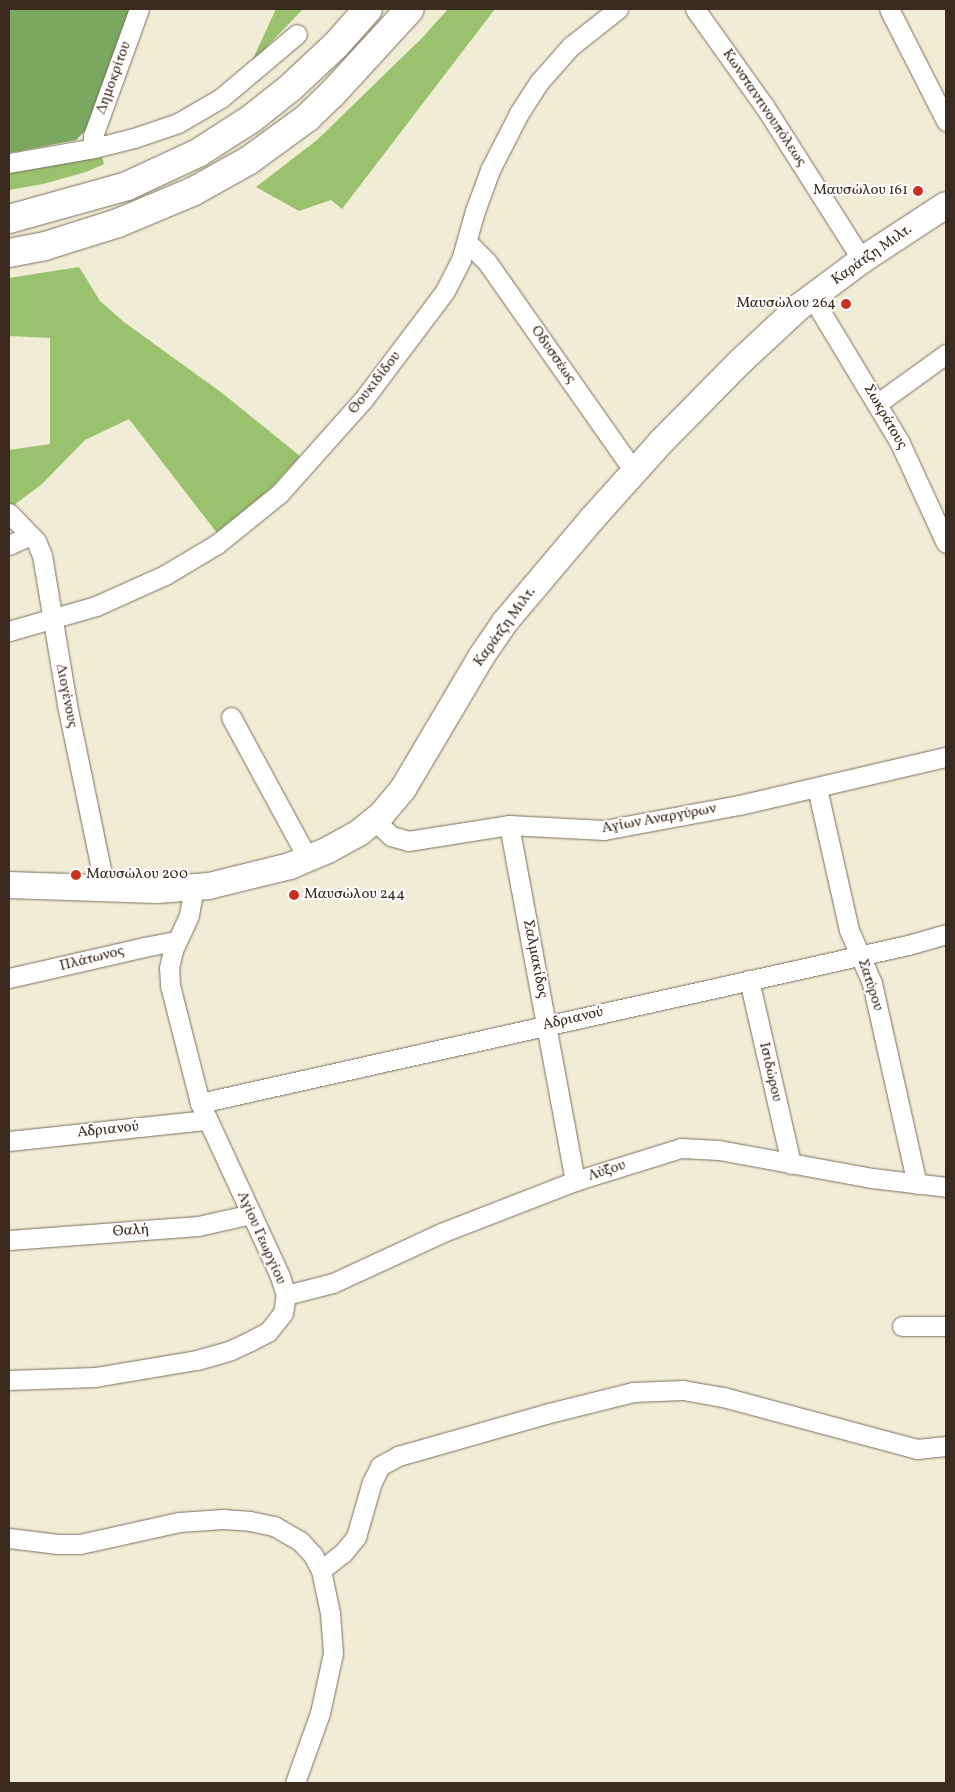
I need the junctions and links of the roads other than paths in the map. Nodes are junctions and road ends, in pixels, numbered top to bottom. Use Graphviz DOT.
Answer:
graph roads {
  1 [pos="139,9"];
  2 [pos="368,9"];
  3 [pos="410,9"];
  4 [pos="618,9"];
  5 [pos="696,9"];
  6 [pos="889,9"];
  7 [pos="297,34"];
  8 [pos="946,121"];
  9 [pos="94,148"];
  10 [pos="9,163"];
  11 [pos="946,205"];
  12 [pos="9,219"];
  13 [pos="467,242"];
  14 [pos="9,253"];
  15 [pos="862,260"];
  16 [pos="812,297"];
  17 [pos="946,354"];
  18 [pos="878,403"];
  19 [pos="634,471"];
  20 [pos="9,513"];
  21 [pos="30,535"];
  22 [pos="946,543"];
  23 [pos="9,545"];
  24 [pos="54,620"];
  25 [pos="9,631"];
  26 [pos="231,717"];
  27 [pos="946,757"];
  28 [pos="817,788"];
  29 [pos="375,821"];
  30 [pos="509,825"];
  31 [pos="308,860"];
  32 [pos="9,885"];
  33 [pos="194,888"];
  34 [pos="105,889"];
  35 [pos="946,934"];
  36 [pos="176,941"];
  37 [pos="860,955"];
  38 [pos="9,978"];
  39 [pos="749,980"];
  40 [pos="548,1025"];
  41 [pos="204,1111"];
  42 [pos="9,1141"];
  43 [pos="791,1164"];
  44 [pos="576,1181"];
  45 [pos="917,1184"];
  46 [pos="946,1187"];
  47 [pos="252,1214"];
  48 [pos="9,1240"];
  49 [pos="286,1295"];
  50 [pos="902,1326"];
  51 [pos="946,1326"];
  52 [pos="9,1380"];
  53 [pos="946,1446"];
  54 [pos="9,1538"];
  55 [pos="321,1570"];
  56 [pos="295,1783"];
  1 -- 9 [label="street, Δημοκρίτου"];
  2 -- 12 [label="main road"];
  3 -- 14 [label="main road"];
  4 -- 13 [label="street, Θουκιδίδου"];
  5 -- 15 [label="street, Κωνσταντινουπόλεως"];
  6 -- 8 [label="street"];
  7 -- 9 [label="street"];
  9 -- 10 [label="street"];
  11 -- 15 [label="street, Καράτζη Μιλτ."];
  13 -- 19 [label="street, Οδυσσέως"];
  13 -- 24 [label="street, Θουκιδίδου"];
  15 -- 16 [label="street, Καράτζη Μιλτ."];
  16 -- 18 [label="street, Σωκράτους"];
  16 -- 19 [label="street, Καράτζη Μιλτ."];
  17 -- 18 [label="street"];
  18 -- 22 [label="street, Σωκράτους"];
  19 -- 29 [label="street, Καράτζη Μιλτ."];
  20 -- 21 [label="street, Διογένους"];
  21 -- 23 [label="street"];
  21 -- 24 [label="street, Διογένους"];
  24 -- 25 [label="street, Θουκιδίδου"];
  24 -- 34 [label="street, Διογένους"];
  26 -- 31 [label="street"];
  27 -- 28 [label="street, Αγίων Αναργύρων"];
  28 -- 30 [label="street, Αγίων Αναργύρων"];
  28 -- 37 [label="street, Σατύρου"];
  29 -- 30 [label="street, Αγίων Αναργύρων"];
  29 -- 31 [label="street, Καράτζη Μιλτ."];
  30 -- 40 [label="street, Σαλμακίδος"];
  31 -- 33 [label="street, Καράτζη Μιλτ."];
  32 -- 34 [label="street, Καράτζη Μιλτ."];
  33 -- 34 [label="street, Καράτζη Μιλτ."];
  33 -- 36 [label="street, Αγίου Γεωργίου"];
  35 -- 37 [label="street, Αδριανού"];
  36 -- 38 [label="street, Πλάτωνος"];
  36 -- 41 [label="street, Αγίου Γεωργίου"];
  37 -- 39 [label="street, Αδριανού"];
  37 -- 45 [label="street, Σατύρου"];
  39 -- 40 [label="street, Αδριανού"];
  39 -- 43 [label="street, Ισιδώρου"];
  40 -- 41 [label="street, Αδριανού"];
  40 -- 44 [label="street, Σαλμακίδος"];
  41 -- 42 [label="street, Αδριανού"];
  41 -- 47 [label="street, Αγίου Γεωργίου"];
  43 -- 44 [label="street, Λύξου"];
  43 -- 45 [label="street, Λύξου"];
  44 -- 49 [label="street, Λύξου"];
  45 -- 46 [label="street, Λύξου"];
  47 -- 48 [label="street, Θαλή"];
  47 -- 49 [label="street, Αγίου Γεωργίου"];
  49 -- 52 [label="street, Αγίου Γεωργίου"];
  50 -- 51 [label="street"];
  53 -- 55 [label="street"];
  54 -- 55 [label="street"];
  55 -- 56 [label="street"];
}
